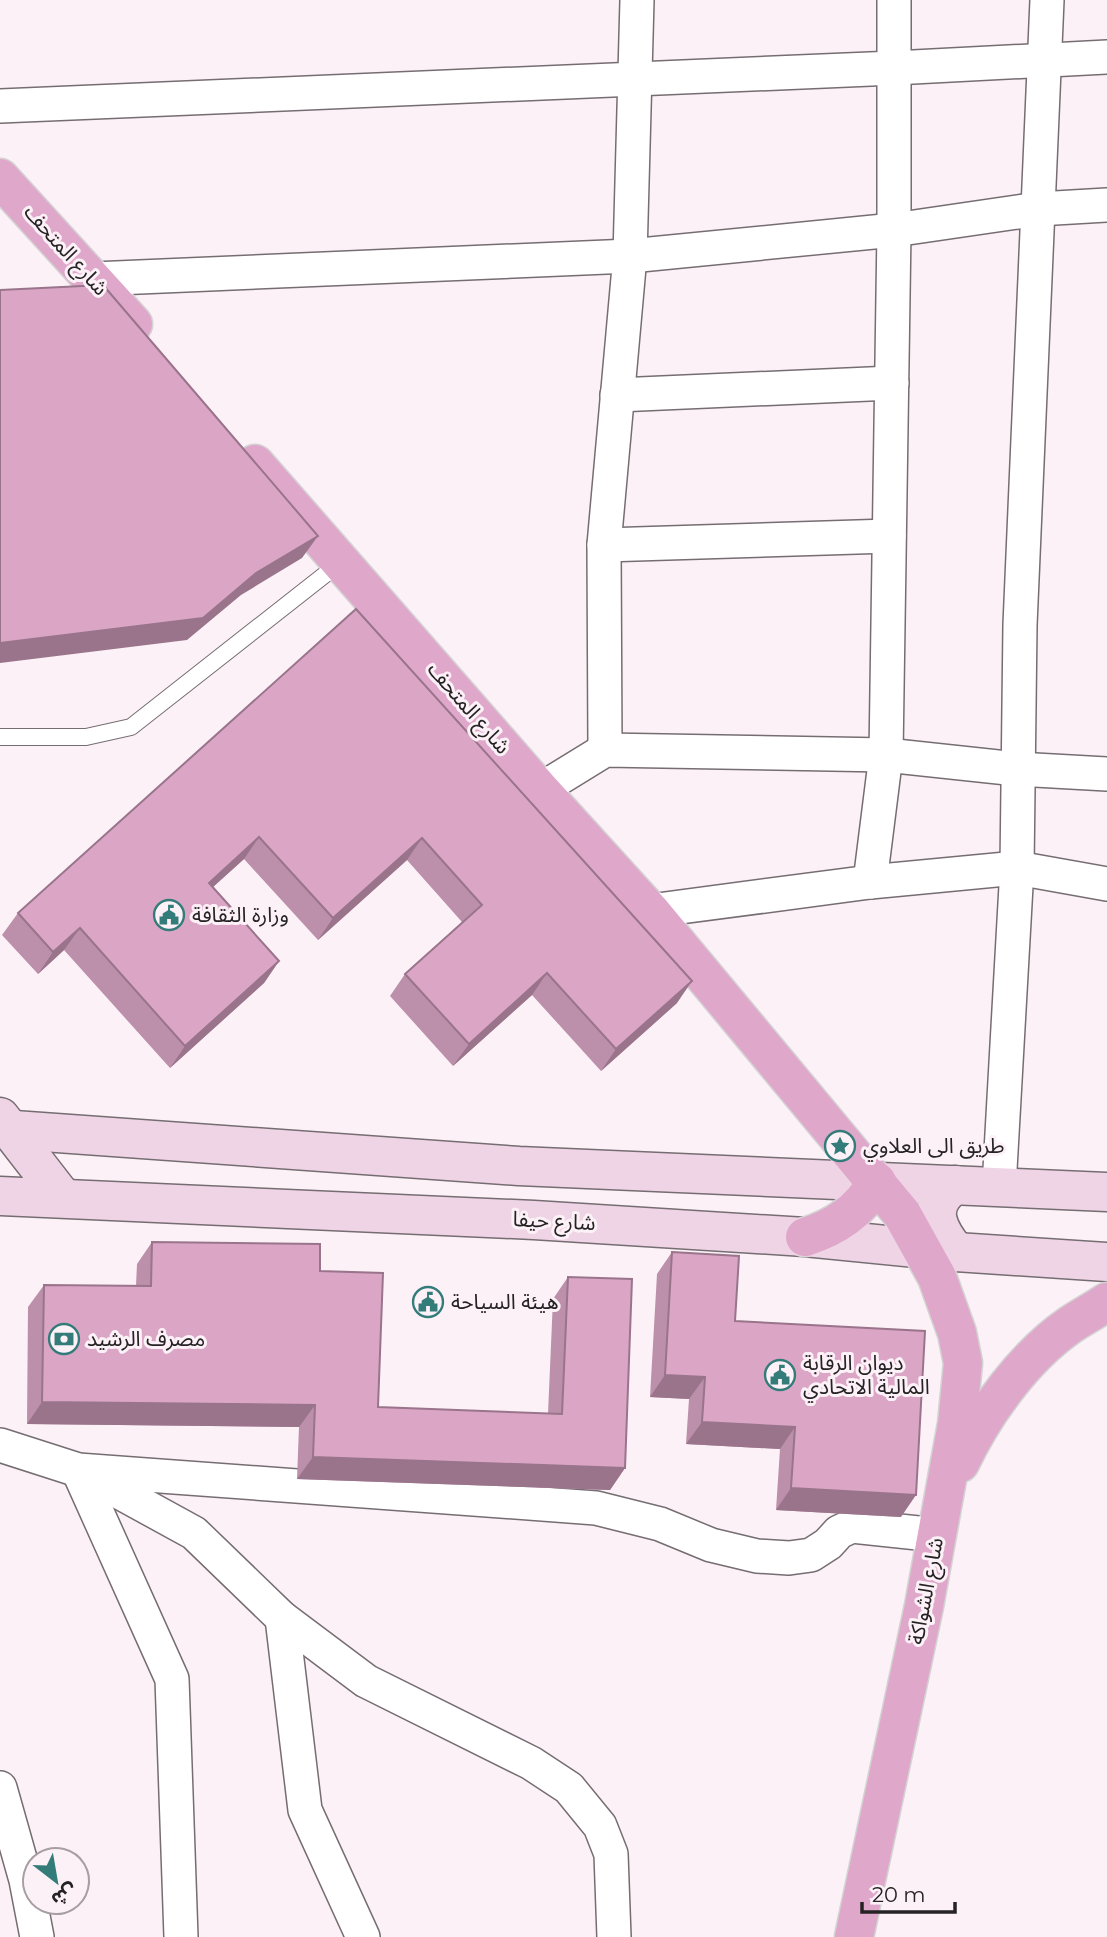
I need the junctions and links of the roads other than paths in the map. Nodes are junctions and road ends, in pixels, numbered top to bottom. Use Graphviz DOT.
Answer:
graph roads {
  1 [pos="637,0"];
  2 [pos="894,0"];
  3 [pos="1047,0"];
  4 [pos="1107,57"];
  5 [pos="1045,59"];
  6 [pos="894,68"];
  7 [pos="634,79"];
  8 [pos="0,106"];
  9 [pos="0,178"];
  10 [pos="1107,205"];
  11 [pos="1038,209"];
  12 [pos="894,230"];
  13 [pos="631,256"];
  14 [pos="93,279"];
  15 [pos="157,352"];
  16 [pos="892,383"];
  17 [pos="617,394"];
  18 [pos="231,436"];
  19 [pos="889,536"];
  20 [pos="604,545"];
  21 [pos="341,562"];
  22 [pos="0,737"];
  23 [pos="605,750"];
  24 [pos="886,755"];
  25 [pos="1017,769"];
  26 [pos="1107,774"];
  27 [pos="540,790"];
  28 [pos="1017,868"];
  29 [pos="870,882"];
  30 [pos="1107,884"];
  31 [pos="650,911"];
  32 [pos="3,1125"];
  33 [pos="877,1182"];
  34 [pos="955,1185"];
  35 [pos="999,1187"];
  36 [pos="1107,1192"];
  37 [pos="0,1196"];
  38 [pos="62,1197"];
  39 [pos="806,1237"];
  40 [pos="939,1250"];
  41 [pos="1107,1262"];
  42 [pos="1107,1302"];
  43 [pos="0,1445"];
  44 [pos="78,1470"];
  45 [pos="945,1493"];
  46 [pos="937,1535"];
  47 [pos="282,1618"];
  48 [pos="0,1788"];
  49 [pos="37,1937"];
  50 [pos="181,1937"];
  51 [pos="363,1937"];
  52 [pos="614,1937"];
  53 [pos="854,1937"];
  1 -- 7 [label="street"];
  2 -- 6 [label="street"];
  3 -- 5 [label="street"];
  4 -- 5 [label="street"];
  5 -- 6 [label="street"];
  5 -- 11 [label="street"];
  6 -- 7 [label="street"];
  6 -- 12 [label="street"];
  7 -- 8 [label="street"];
  7 -- 13 [label="street"];
  9 -- 14 [label="main road, شارع المتحف"];
  10 -- 11 [label="street"];
  11 -- 12 [label="street"];
  11 -- 25 [label="street"];
  12 -- 13 [label="street"];
  12 -- 16 [label="street"];
  13 -- 14 [label="street"];
  13 -- 17 [label="street"];
  14 -- 15 [label="main road, شارع المتحف"];
  16 -- 17 [label="street"];
  16 -- 19 [label="street"];
  17 -- 20 [label="street"];
  18 -- 21 [label="main road, شارع المتحف"];
  19 -- 20 [label="street"];
  19 -- 24 [label="street"];
  20 -- 23 [label="street"];
  21 -- 22 [label="lane"];
  21 -- 27 [label="main road, شارع المتحف"];
  23 -- 24 [label="street"];
  23 -- 27 [label="street"];
  24 -- 25 [label="street"];
  24 -- 29 [label="street"];
  25 -- 26 [label="street"];
  25 -- 28 [label="street"];
  27 -- 31 [label="main road, شارع المتحف"];
  28 -- 29 [label="street"];
  28 -- 30 [label="street"];
  28 -- 35 [label="street"];
  29 -- 31 [label="street"];
  31 -- 33 [label="main road, شارع المتحف"];
  32 -- 33 [label="main road"];
  32 -- 38 [label="main road"];
  33 -- 34 [label="main road"];
  33 -- 39 [label="main road"];
  33 -- 40 [label="main road, شارع المتحف"];
  34 -- 35 [label="main road"];
  34 -- 40 [label="main road"];
  35 -- 36 [label="main road"];
  37 -- 38 [label="main road, شارع حيفا"];
  38 -- 39 [label="main road, شارع حيفا"];
  39 -- 40 [label="main road, شارع حيفا"];
  40 -- 41 [label="main road, شارع حيفا"];
  40 -- 45 [label="main road, شارع الشواكة"];
  42 -- 45 [label="main road"];
  43 -- 44 [label="street"];
  44 -- 46 [label="street"];
  44 -- 47 [label="street"];
  44 -- 50 [label="street"];
  45 -- 46 [label="main road, شارع الشواكة"];
  46 -- 53 [label="main road, شارع الشواكة"];
  47 -- 51 [label="street"];
  47 -- 52 [label="street"];
  48 -- 49 [label="street"];
}
